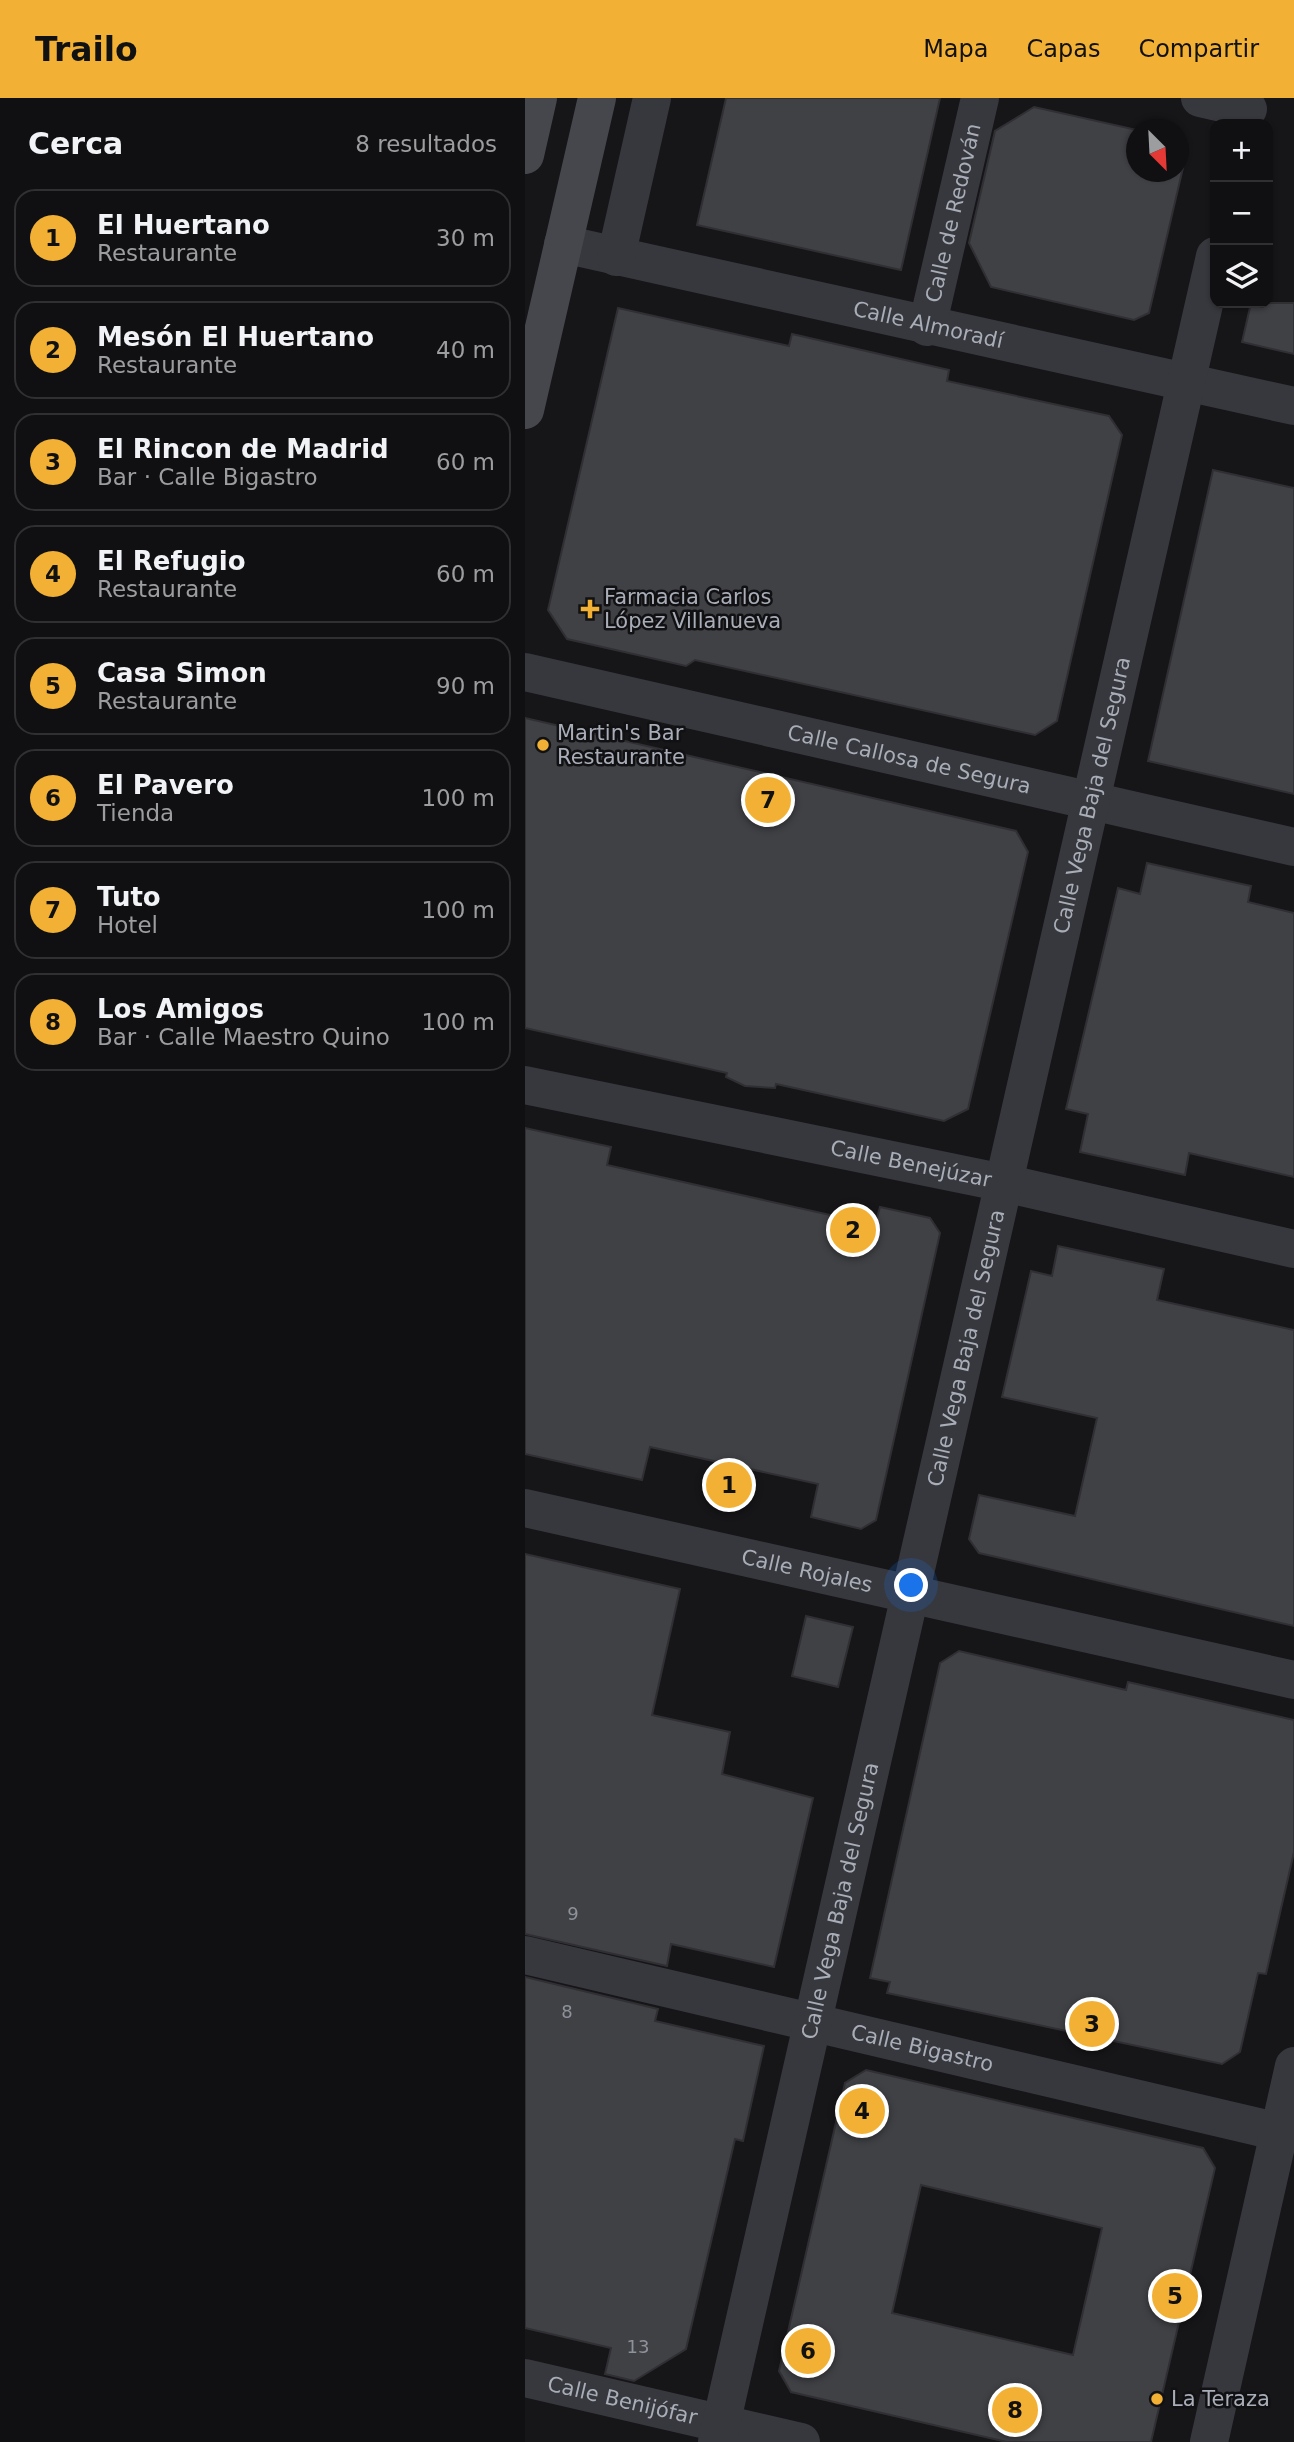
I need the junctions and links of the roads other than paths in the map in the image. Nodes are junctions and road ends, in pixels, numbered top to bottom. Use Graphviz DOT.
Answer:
graph roads {
  1 [pos="538,98"];
  2 [pos="597,98"];
  3 [pos="652,98"];
  4 [pos="980,98"];
  5 [pos="1200,98"];
  6 [pos="1248,111"];
  7 [pos="525,155"];
  8 [pos="563,244"];
  9 [pos="616,257"];
  10 [pos="1210,279"];
  11 [pos="927,327"];
  12 [pos="1187,383"];
  13 [pos="1294,406"];
  14 [pos="525,410"];
  15 [pos="525,672"];
  16 [pos="1091,802"];
  17 [pos="1294,847"];
  18 [pos="525,1084"];
  19 [pos="1004,1183"];
  20 [pos="1294,1249"];
  21 [pos="525,1508"];
  22 [pos="911,1594"];
  23 [pos="1294,1681"];
  24 [pos="525,1955"];
  25 [pos="813,2022"];
  26 [pos="1294,2066"];
  27 [pos="1279,2132"];
  28 [pos="525,2378"];
  29 [pos="719,2433"];
  30 [pos="801,2442"];
  31 [pos="1209,2442"];
  1 -- 7 [label="street"];
  2 -- 8 [label="street"];
  3 -- 9 [label="street"];
  4 -- 11 [label="street, Calle de Redován"];
  5 -- 6 [label="street"];
  8 -- 9 [label="street, Calle Almoradí"];
  8 -- 14 [label="street"];
  9 -- 11 [label="street, Calle Almoradí"];
  10 -- 12 [label="street, Calle Vega Baja del Segura"];
  11 -- 12 [label="street, Calle Almoradí"];
  12 -- 13 [label="street, Calle Almoradí"];
  12 -- 16 [label="street, Calle Vega Baja del Segura"];
  15 -- 16 [label="street, Calle Callosa de Segura"];
  16 -- 17 [label="street, Calle Callosa de Segura"];
  16 -- 19 [label="street, Calle Vega Baja del Segura"];
  18 -- 19 [label="street, Calle Benejúzar"];
  19 -- 20 [label="street, Calle Benejúzar"];
  19 -- 22 [label="street, Calle Vega Baja del Segura"];
  21 -- 22 [label="street, Calle Rojales"];
  22 -- 23 [label="street, Calle Rojales"];
  22 -- 25 [label="street, Calle Vega Baja del Segura"];
  24 -- 25 [label="street, Calle Bigastro"];
  25 -- 27 [label="street, Calle Bigastro"];
  25 -- 29 [label="street, Calle Vega Baja del Segura"];
  26 -- 27 [label="street"];
  27 -- 31 [label="street"];
  28 -- 29 [label="street, Calle Benijófar"];
  29 -- 30 [label="street, Calle Benijófar"];
}
